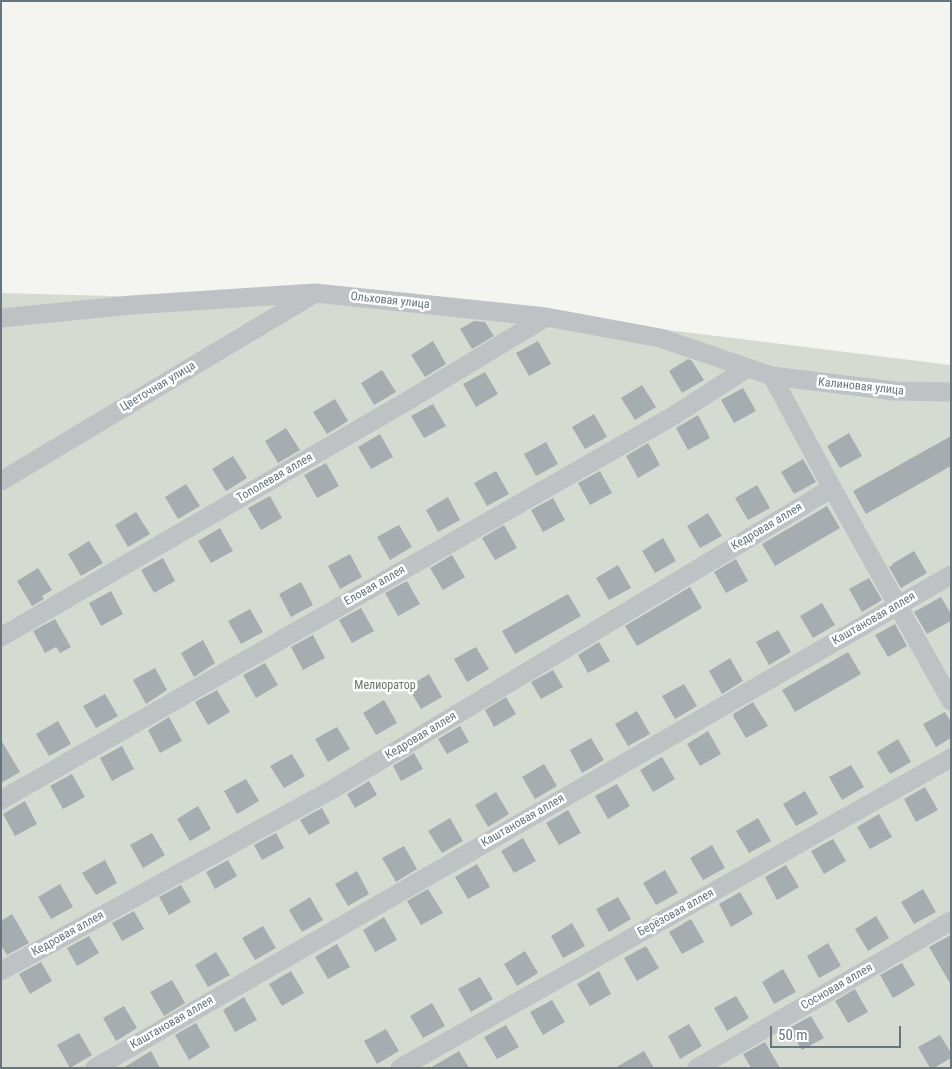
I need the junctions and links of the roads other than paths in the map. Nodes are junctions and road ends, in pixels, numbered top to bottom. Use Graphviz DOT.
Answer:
graph roads {
  1 [pos="315,293"];
  2 [pos="546,316"];
  3 [pos="1,318"];
  4 [pos="746,369"];
  5 [pos="772,376"];
  6 [pos="951,392"];
  7 [pos="1,481"];
  8 [pos="832,488"];
  9 [pos="951,575"];
  10 [pos="897,606"];
  11 [pos="1,637"];
  12 [pos="951,701"];
  13 [pos="951,758"];
  14 [pos="1,800"];
  15 [pos="951,921"];
  16 [pos="1,971"];
  17 [pos="95,1068"];
  18 [pos="400,1068"];
  19 [pos="697,1068"];
  1 -- 2 [label="street, Ольховая улица"];
  1 -- 3 [label="street, Ольховая улица"];
  1 -- 7 [label="street, Цветочная улица"];
  2 -- 4 [label="street, Ольховая улица"];
  2 -- 11 [label="street, Тополевая аллея"];
  4 -- 5 [label="street, Ольховая улица"];
  4 -- 14 [label="street, Еловая аллея"];
  5 -- 6 [label="street, Калиновая улица"];
  5 -- 8 [label="street"];
  8 -- 10 [label="street"];
  8 -- 16 [label="street, Кедровая аллея"];
  9 -- 10 [label="street, Каштановая аллея"];
  10 -- 12 [label="street"];
  10 -- 17 [label="street, Каштановая аллея"];
  13 -- 18 [label="street, Берёзовая аллея"];
  15 -- 19 [label="street, Сосновая аллея"];
}
